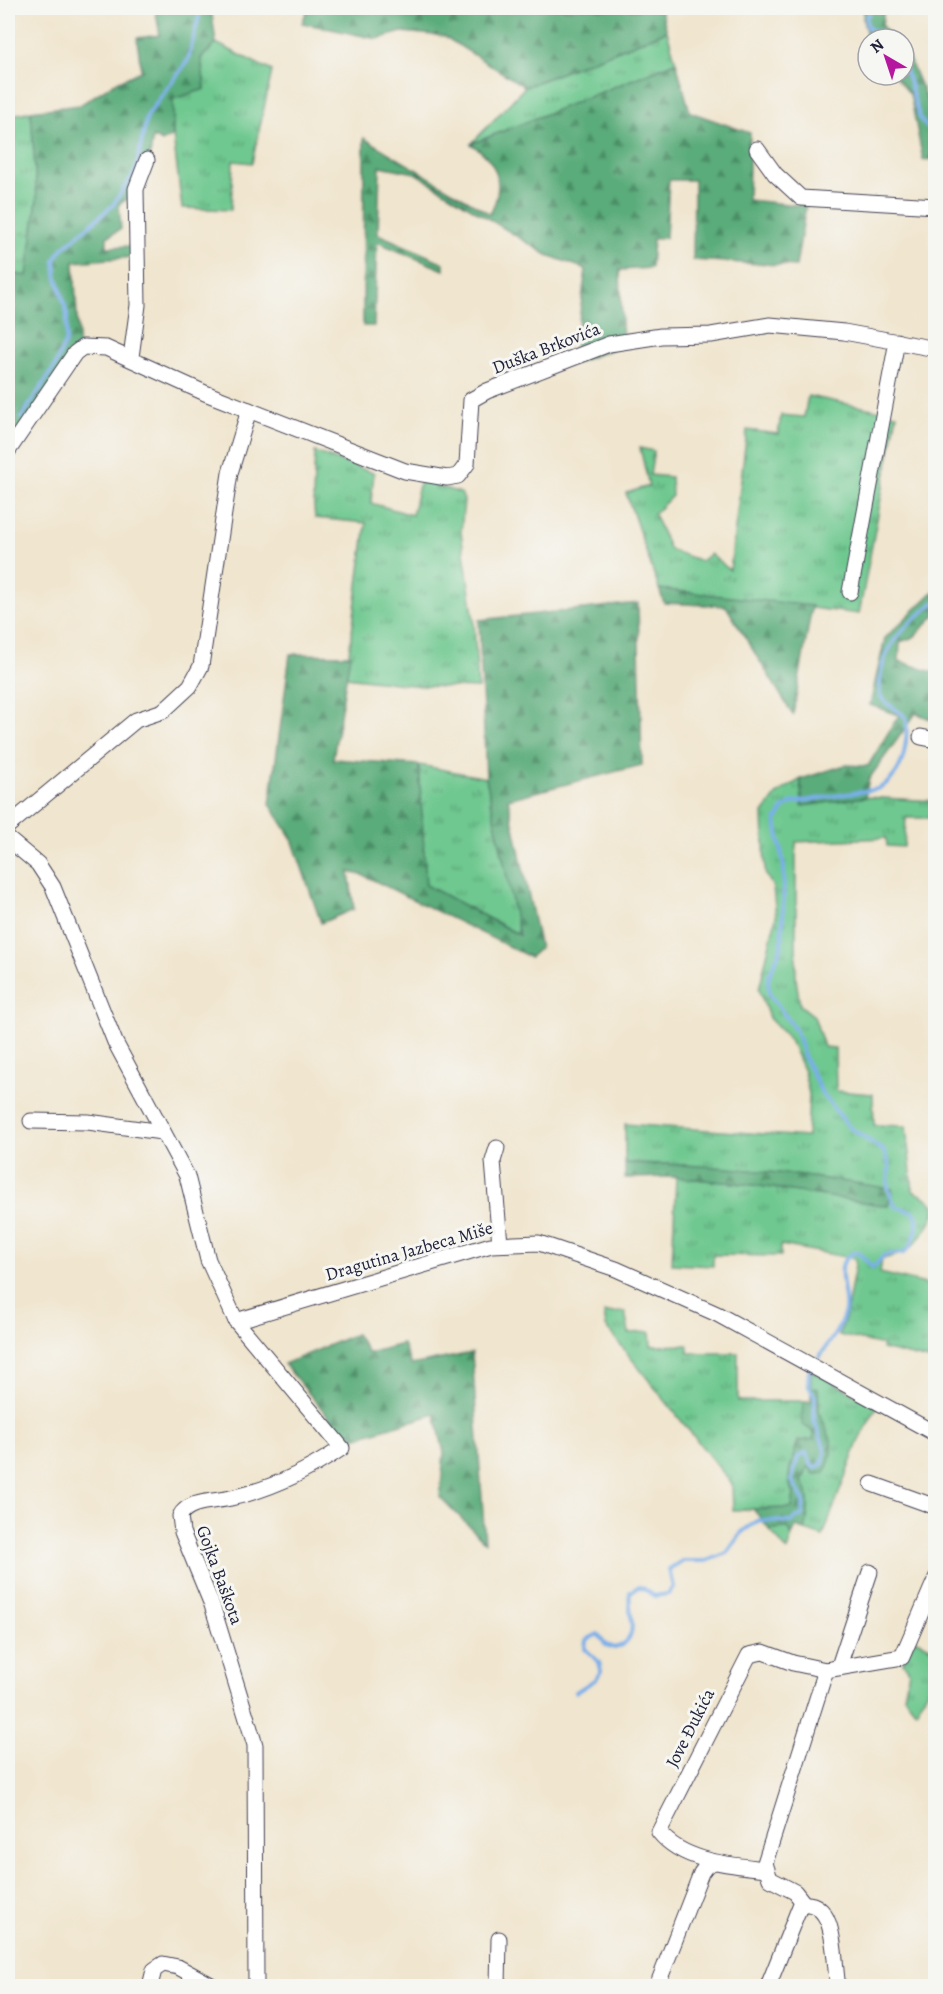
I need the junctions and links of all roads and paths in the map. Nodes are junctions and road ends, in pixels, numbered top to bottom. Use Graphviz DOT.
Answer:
graph roads {
  1 [pos="758,148"];
  2 [pos="147,160"];
  3 [pos="936,206"];
  4 [pos="897,341"];
  5 [pos="936,349"];
  6 [pos="131,357"];
  7 [pos="249,410"];
  8 [pos="8,451"];
  9 [pos="850,592"];
  10 [pos="8,826"];
  11 [pos="8,839"];
  12 [pos="31,1121"];
  13 [pos="162,1132"];
  14 [pos="497,1148"];
  15 [pos="500,1244"];
  16 [pos="236,1321"];
  17 [pos="936,1434"];
  18 [pos="872,1484"];
  19 [pos="936,1507"];
  20 [pos="870,1572"];
  21 [pos="936,1578"];
  22 [pos="832,1668"];
  23 [pos="714,1862"];
  24 [pos="766,1869"];
  25 [pos="801,1904"];
  26 [pos="499,1938"];
  27 [pos="150,1986"];
  28 [pos="213,1986"];
  29 [pos="256,1986"];
  30 [pos="498,1986"];
  31 [pos="657,1986"];
  32 [pos="768,1986"];
  33 [pos="838,1986"];
  1 -- 3 [label="street"];
  2 -- 6 [label="street"];
  4 -- 5 [label="street, Duška Brkovića"];
  4 -- 7 [label="street, Duška Brkovića"];
  4 -- 9 [label="street"];
  6 -- 7 [label="street, Duška Brkovića"];
  6 -- 8 [label="street, Duška Brkovića"];
  7 -- 10 [label="street"];
  11 -- 13 [label="street"];
  12 -- 13 [label="street"];
  13 -- 16 [label="street"];
  14 -- 15 [label="street"];
  15 -- 16 [label="street, Dragutina Jazbeca Miše"];
  15 -- 17 [label="street, Dragutina Jazbeca Miše"];
  16 -- 29 [label="street, Gojka Baškota"];
  18 -- 19 [label="street"];
  20 -- 22 [label="street"];
  21 -- 22 [label="street, Jove Đukića"];
  22 -- 23 [label="street, Jove Đukića"];
  22 -- 24 [label="street"];
  23 -- 24 [label="street, Jove Đukića"];
  23 -- 31 [label="street"];
  24 -- 25 [label="street"];
  25 -- 32 [label="street"];
  25 -- 33 [label="street"];
  26 -- 30 [label="street"];
  27 -- 28 [label="street"];
}
